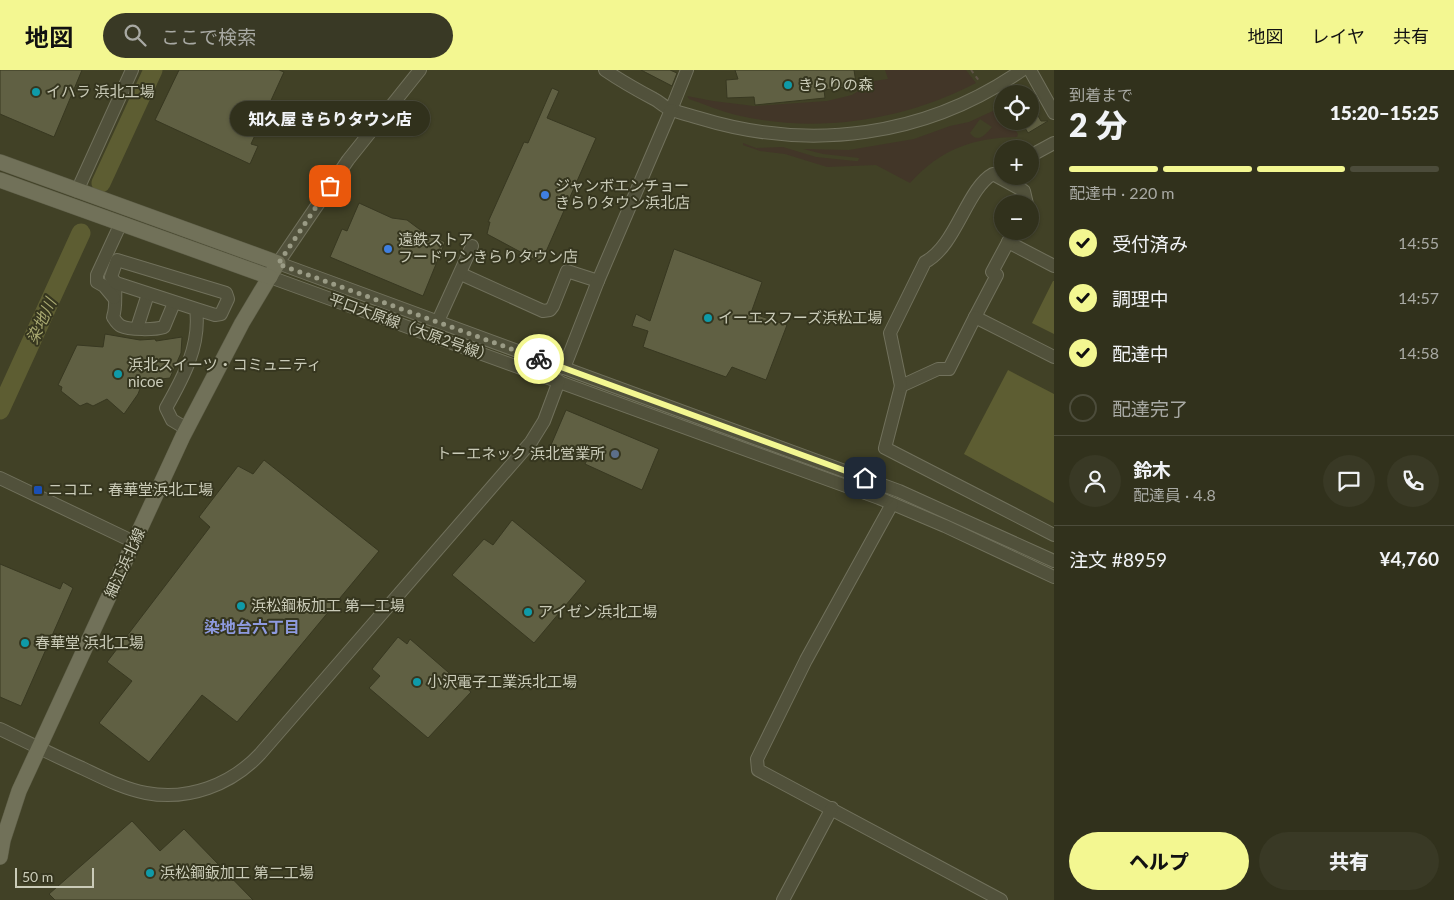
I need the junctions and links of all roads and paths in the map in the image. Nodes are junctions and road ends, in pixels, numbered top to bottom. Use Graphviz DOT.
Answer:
graph roads {
  1 [pos="132,70"];
  2 [pos="420,70"];
  3 [pos="605,70"];
  4 [pos="687,70"];
  5 [pos="971,70"];
  6 [pos="1022,70"];
  7 [pos="1030,70"];
  8 [pos="981,83"];
  9 [pos="672,107"];
  10 [pos="1054,113"];
  11 [pos="1054,143"];
  12 [pos="1039,151"];
  13 [pos="0,162"];
  14 [pos="994,174"];
  15 [pos="0,180"];
  16 [pos="1015,185"];
  17 [pos="82,192"];
  18 [pos="1025,195"];
  19 [pos="100,207"];
  20 [pos="120,223"];
  21 [pos="1009,240"];
  22 [pos="1015,240"];
  23 [pos="472,246"];
  24 [pos="278,264"];
  25 [pos="1054,266"];
  26 [pos="461,274"];
  27 [pos="270,277"];
  28 [pos="598,281"];
  29 [pos="116,283"];
  30 [pos="148,294"];
  31 [pos="114,298"];
  32 [pos="174,304"];
  33 [pos="196,309"];
  34 [pos="975,316"];
  35 [pos="438,321"];
  36 [pos="136,328"];
  37 [pos="1054,357"];
  38 [pos="564,368"];
  39 [pos="559,381"];
  40 [pos="901,386"];
  41 [pos="187,429"];
  42 [pos="0,478"];
  43 [pos="892,504"];
  44 [pos="1054,535"];
  45 [pos="134,542"];
  46 [pos="1054,561"];
  47 [pos="1054,578"];
  48 [pos="0,729"];
  49 [pos="39,748"];
  50 [pos="832,808"];
  51 [pos="0,857"];
  52 [pos="783,900"];
  53 [pos="1001,900"];
  1 -- 17 [label="street"];
  2 -- 24 [label="street"];
  3 -- 9 [label="street"];
  4 -- 9 [label="street"];
  5 -- 8 [label="path"];
  6 -- 9 [label="street"];
  7 -- 10 [label="street"];
  9 -- 28 [label="street"];
  11 -- 12 [label="street"];
  13 -- 17 [label="main road"];
  14 -- 40 [label="street"];
  15 -- 19 [label="main road"];
  16 -- 18 [label="street"];
  17 -- 19 [label="main road"];
  19 -- 20 [label="main road"];
  19 -- 24 [label="main road"];
  20 -- 27 [label="main road"];
  20 -- 31 [label="street"];
  21 -- 34 [label="street"];
  22 -- 25 [label="street"];
  23 -- 26 [label="street"];
  24 -- 27 [label="main road, 細江浜北線"];
  24 -- 35 [label="street, 平口大原線（大原2号線）"];
  26 -- 28 [label="street"];
  26 -- 35 [label="street"];
  27 -- 39 [label="street, 平口大原線（大原2号線）"];
  27 -- 41 [label="main road, 細江浜北線"];
  28 -- 38 [label="street"];
  29 -- 30 [label="street"];
  29 -- 31 [label="street"];
  29 -- 33 [label="street"];
  30 -- 32 [label="street"];
  30 -- 36 [label="street"];
  31 -- 36 [label="street"];
  32 -- 33 [label="street"];
  32 -- 36 [label="street"];
  33 -- 41 [label="street"];
  34 -- 37 [label="street"];
  34 -- 40 [label="street"];
  35 -- 38 [label="street, 平口大原線（大原2号線）"];
  38 -- 46 [label="street, 平口大原線（大原2号線）"];
  39 -- 43 [label="street, 平口大原線（大原2号線）"];
  39 -- 49 [label="street"];
  40 -- 44 [label="street"];
  41 -- 45 [label="main road, 細江浜北線"];
  42 -- 45 [label="street"];
  43 -- 47 [label="street, 平口大原線（大原2号線）"];
  43 -- 50 [label="street"];
  45 -- 49 [label="main road, 細江浜北線"];
  48 -- 49 [label="street"];
  49 -- 51 [label="main road, 細江浜北線"];
  50 -- 52 [label="street"];
  50 -- 53 [label="street"];
}
